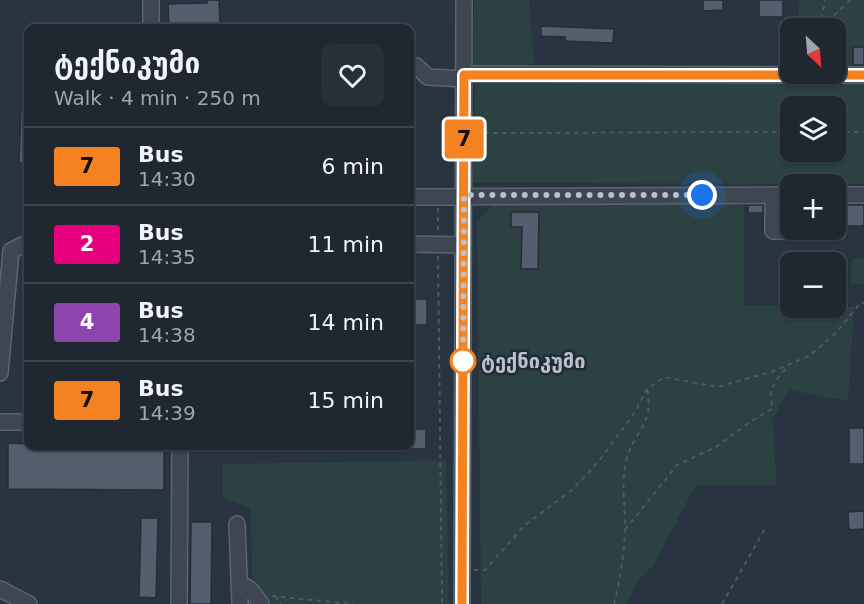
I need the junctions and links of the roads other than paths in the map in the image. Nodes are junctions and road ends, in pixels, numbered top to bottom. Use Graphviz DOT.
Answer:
graph roads {
  1 [pos="151,0"];
  2 [pos="464,0"];
  3 [pos="151,24"];
  4 [pos="414,66"];
  5 [pos="864,75"];
  6 [pos="464,77"];
  7 [pos="464,195"];
  8 [pos="773,195"];
  9 [pos="780,195"];
  10 [pos="846,195"];
  11 [pos="864,195"];
  12 [pos="414,197"];
  13 [pos="780,231"];
  14 [pos="414,244"];
  15 [pos="24,245"];
  16 [pos="463,245"];
  17 [pos="0,373"];
  18 [pos="0,422"];
  19 [pos="24,422"];
  20 [pos="180,450"];
  21 [pos="237,524"];
  22 [pos="239,585"];
  23 [pos="0,589"];
  24 [pos="257,599"];
  25 [pos="29,604"];
  26 [pos="179,604"];
  27 [pos="240,604"];
  28 [pos="462,604"];
  1 -- 3 [label="street"];
  2 -- 6 [label="street"];
  4 -- 6 [label="street"];
  5 -- 6 [label="street"];
  6 -- 7 [label="street"];
  7 -- 8 [label="street"];
  7 -- 12 [label="street"];
  7 -- 16 [label="street"];
  8 -- 9 [label="street"];
  8 -- 13 [label="street"];
  10 -- 11 [label="street"];
  14 -- 16 [label="street"];
  15 -- 17 [label="street"];
  16 -- 28 [label="street"];
  18 -- 19 [label="street"];
  20 -- 26 [label="street"];
  21 -- 22 [label="street"];
  22 -- 24 [label="street"];
  22 -- 27 [label="street"];
  23 -- 25 [label="street"];
}
